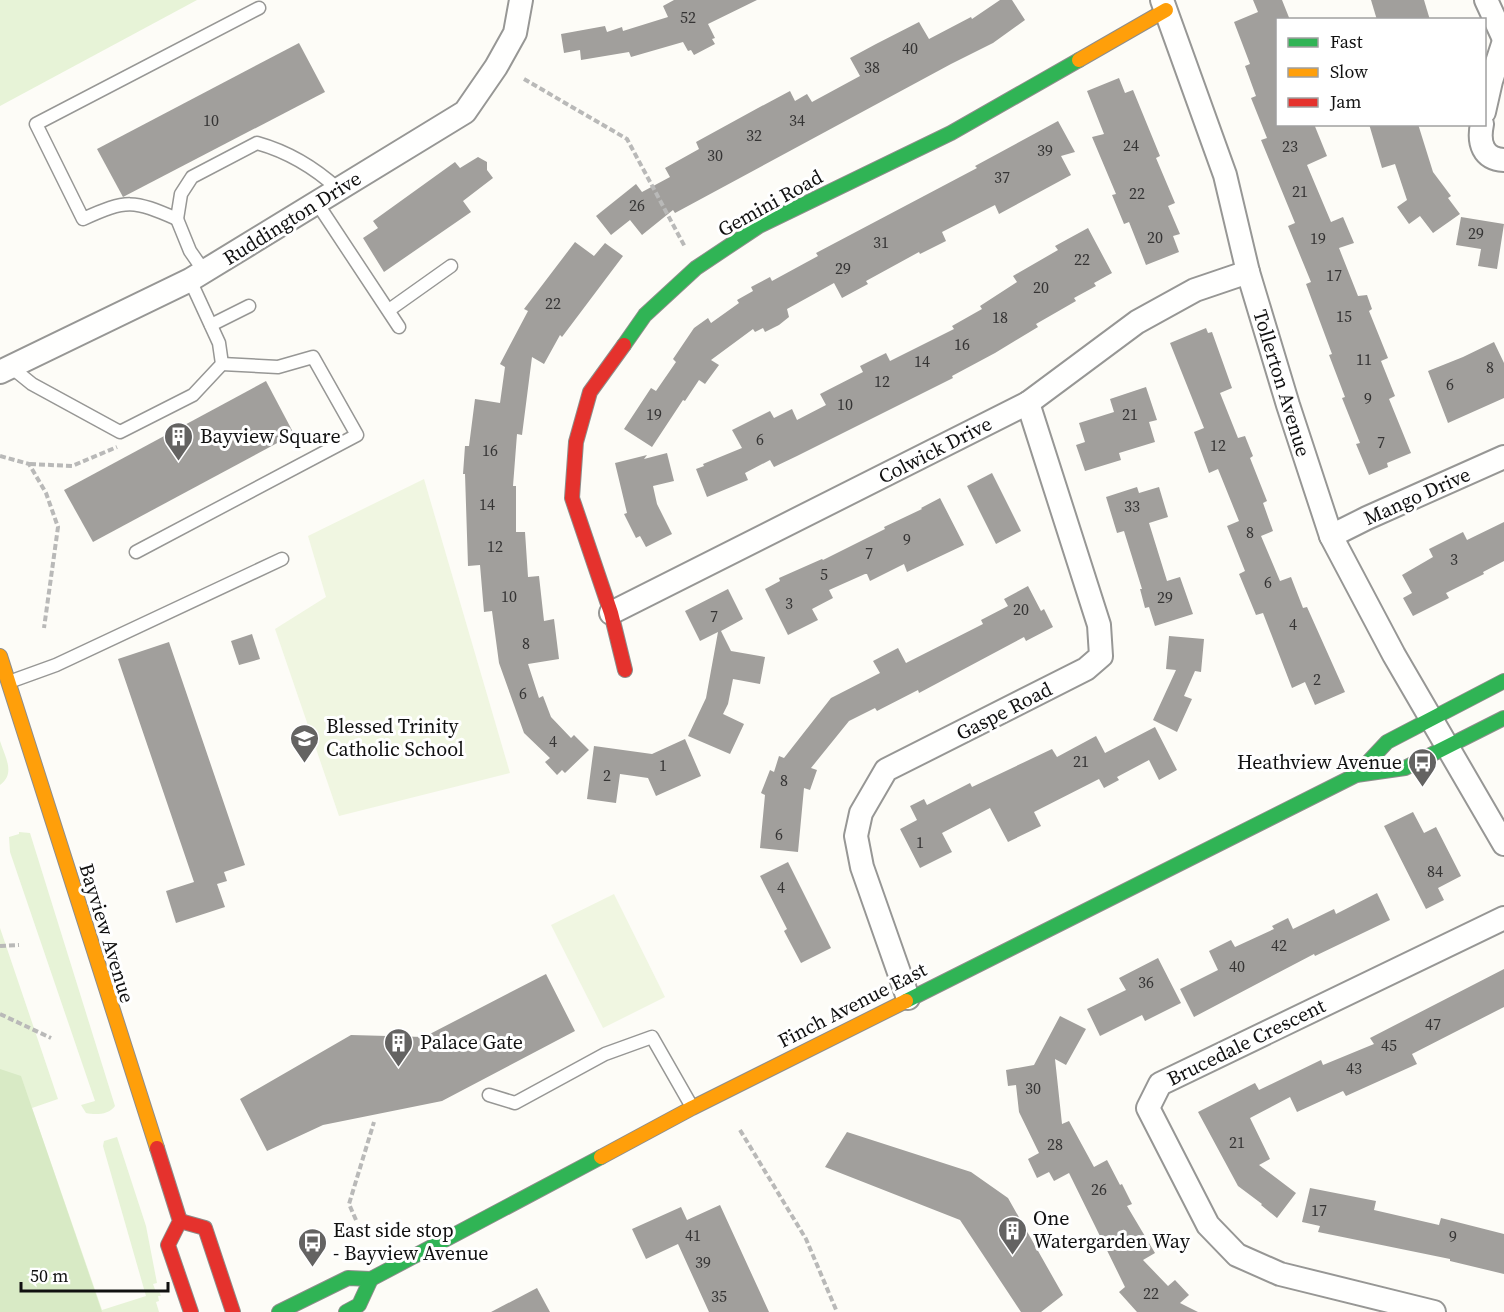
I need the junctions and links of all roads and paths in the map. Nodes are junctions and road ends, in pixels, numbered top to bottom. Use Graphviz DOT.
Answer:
graph roads {
  1 [pos="521,0"];
  2 [pos="1486,0"];
  3 [pos="1164,5"];
  4 [pos="259,8"];
  5 [pos="1504,40"];
  6 [pos="524,79"];
  7 [pos="1486,107"];
  8 [pos="1482,126"];
  9 [pos="1504,160"];
  10 [pos="338,189"];
  11 [pos="316,202"];
  12 [pos="177,219"];
  13 [pos="451,266"];
  14 [pos="696,268"];
  15 [pos="1248,272"];
  16 [pos="197,276"];
  17 [pos="249,306"];
  18 [pos="389,310"];
  19 [pos="211,325"];
  20 [pos="399,327"];
  21 [pos="222,364"];
  22 [pos="5,369"];
  23 [pos="1028,404"];
  24 [pos="126,443"];
  25 [pos="0,456"];
  26 [pos="1504,457"];
  27 [pos="29,464"];
  28 [pos="1331,536"];
  29 [pos="136,552"];
  30 [pos="282,559"];
  31 [pos="610,613"];
  32 [pos="44,628"];
  33 [pos="0,656"];
  34 [pos="625,670"];
  35 [pos="1504,681"];
  36 [pos="8,682"];
  37 [pos="1431,717"];
  38 [pos="1504,718"];
  39 [pos="1448,747"];
  40 [pos="1356,775"];
  41 [pos="1504,844"];
  42 [pos="1504,918"];
  43 [pos="20,945"];
  44 [pos="0,946"];
  45 [pos="908,998"];
  46 [pos="0,1014"];
  47 [pos="51,1038"];
  48 [pos="489,1095"];
  49 [pos="692,1108"];
  50 [pos="374,1122"];
  51 [pos="740,1130"];
  52 [pos="356,1220"];
  53 [pos="180,1221"];
  54 [pos="371,1279"];
  55 [pos="190,1312"];
  56 [pos="233,1312"];
  57 [pos="279,1312"];
  58 [pos="346,1312"];
  59 [pos="837,1312"];
  60 [pos="1434,1312"];
  1 -- 10 [label="street, Ruddington Drive"];
  2 -- 5 [label="street"];
  3 -- 14 [label="main road, Gemini Road"];
  3 -- 15 [label="street, Tollerton Avenue"];
  4 -- 12 [label="lane"];
  5 -- 7 [label="street"];
  6 -- 14 [label="path"];
  8 -- 9 [label="street"];
  10 -- 11 [label="street, Ruddington Drive"];
  10 -- 12 [label="lane"];
  11 -- 16 [label="street, Ruddington Drive"];
  11 -- 18 [label="lane"];
  12 -- 16 [label="lane"];
  13 -- 18 [label="lane"];
  14 -- 31 [label="main road, Gemini Road"];
  15 -- 23 [label="street, Colwick Drive"];
  15 -- 28 [label="street, Tollerton Avenue"];
  16 -- 19 [label="lane"];
  16 -- 22 [label="street, Ruddington Drive"];
  17 -- 19 [label="lane"];
  18 -- 20 [label="lane"];
  19 -- 21 [label="lane"];
  21 -- 22 [label="lane"];
  21 -- 29 [label="lane"];
  23 -- 31 [label="street, Colwick Drive"];
  23 -- 45 [label="street, Gaspe Road"];
  24 -- 27 [label="path"];
  25 -- 27 [label="path"];
  26 -- 28 [label="street, Mango Drive"];
  27 -- 32 [label="path"];
  28 -- 37 [label="street, Tollerton Avenue"];
  30 -- 36 [label="lane"];
  31 -- 34 [label="main road, Gemini Road"];
  33 -- 36 [label="main road, Bayview Avenue"];
  35 -- 37 [label="main road, Finch Avenue East"];
  36 -- 53 [label="main road, Bayview Avenue"];
  37 -- 39 [label="street, Tollerton Avenue"];
  37 -- 40 [label="main road, Finch Avenue East"];
  38 -- 39 [label="main road, Finch Avenue East"];
  39 -- 40 [label="main road, Finch Avenue East"];
  39 -- 41 [label="street"];
  40 -- 45 [label="main road, Finch Avenue East"];
  42 -- 60 [label="street, Brucedale Crescent"];
  43 -- 44 [label="path"];
  45 -- 49 [label="main road, Finch Avenue East"];
  46 -- 47 [label="path"];
  48 -- 49 [label="lane"];
  49 -- 54 [label="main road, Finch Avenue East"];
  50 -- 52 [label="path"];
  51 -- 59 [label="path"];
  53 -- 55 [label="main road"];
  53 -- 56 [label="main road"];
  54 -- 57 [label="main road, Finch Avenue East"];
  54 -- 58 [label="main road"];
}
